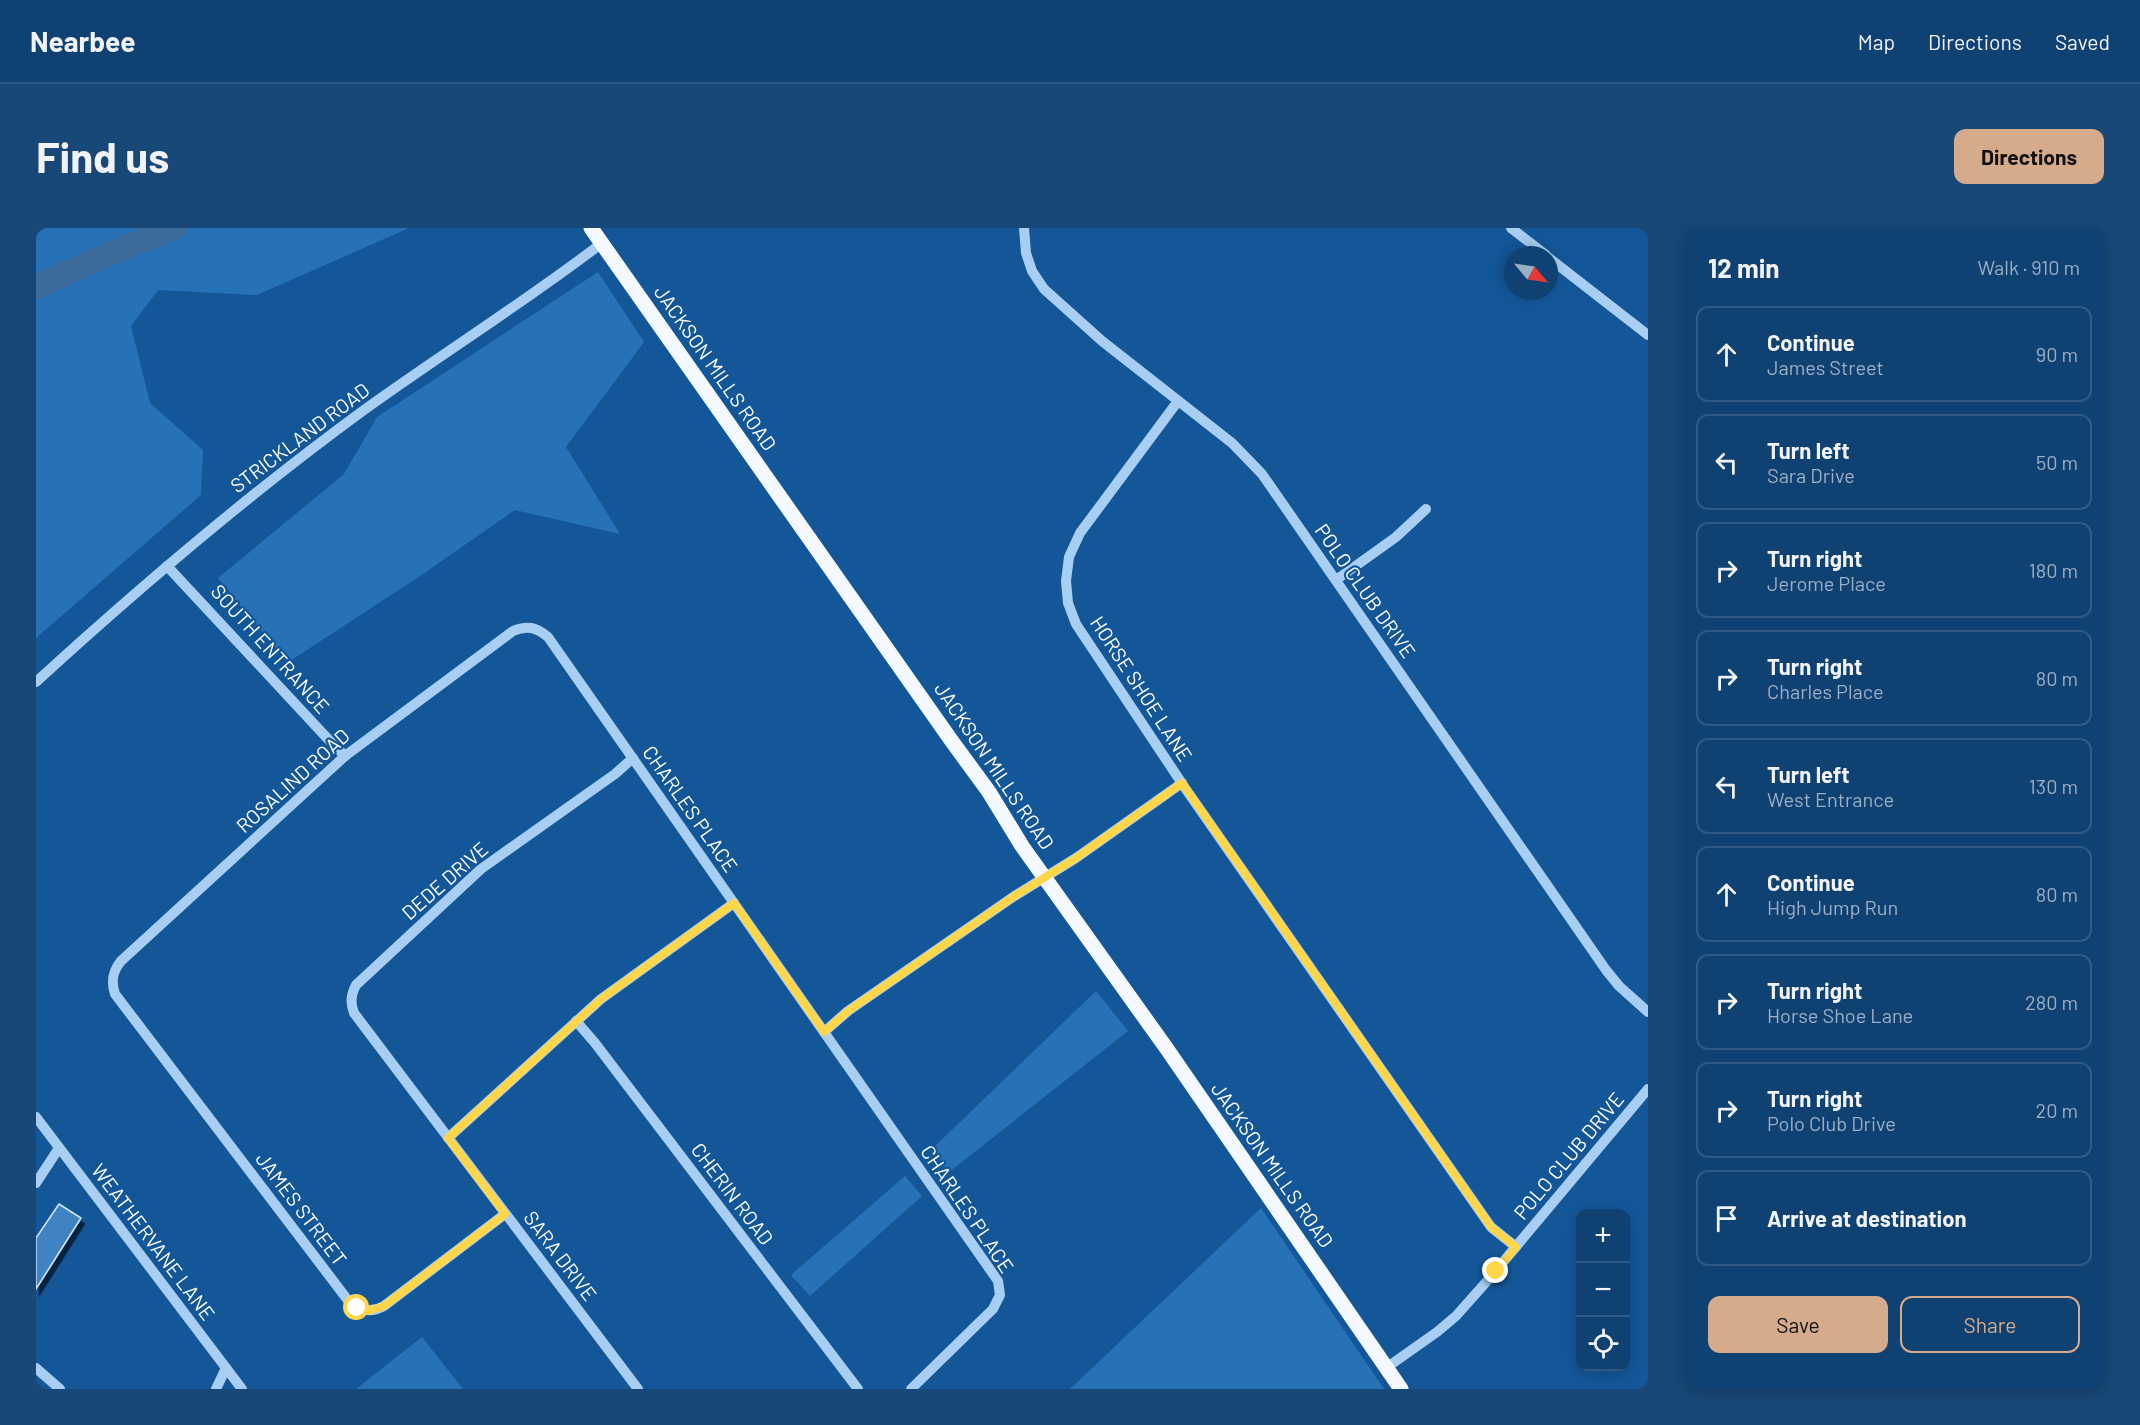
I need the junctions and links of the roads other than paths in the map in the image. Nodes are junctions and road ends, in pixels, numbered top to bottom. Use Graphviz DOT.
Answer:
graph roads {
  1 [pos="591,228"];
  2 [pos="1023,228"];
  3 [pos="1511,228"];
  4 [pos="602,243"];
  5 [pos="1534,246"];
  6 [pos="1558,264"];
  7 [pos="1648,334"];
  8 [pos="1178,401"];
  9 [pos="1426,509"];
  10 [pos="167,566"];
  11 [pos="1335,580"];
  12 [pos="521,627"];
  13 [pos="36,682"];
  14 [pos="345,756"];
  15 [pos="633,758"];
  16 [pos="1182,783"];
  17 [pos="1045,877"];
  18 [pos="734,903"];
  19 [pos="112,985"];
  20 [pos="1648,1012"];
  21 [pos="576,1021"];
  22 [pos="824,1032"];
  23 [pos="388,1059"];
  24 [pos="1648,1089"];
  25 [pos="36,1117"];
  26 [pos="448,1138"];
  27 [pos="59,1148"];
  28 [pos="36,1183"];
  29 [pos="505,1214"];
  30 [pos="1516,1247"];
  31 [pos="36,1368"];
  32 [pos="226,1368"];
  33 [pos="1386,1368"];
  34 [pos="60,1389"];
  35 [pos="216,1389"];
  36 [pos="242,1389"];
  37 [pos="638,1389"];
  38 [pos="858,1389"];
  39 [pos="911,1389"];
  40 [pos="1401,1389"];
  1 -- 4 [label="main road, JACKSON MILLS ROAD"];
  2 -- 8 [label="street, POLO CLUB DRIVE"];
  3 -- 5 [label="street"];
  4 -- 10 [label="street, STRICKLAND ROAD"];
  4 -- 17 [label="main road, JACKSON MILLS ROAD"];
  6 -- 7 [label="street"];
  8 -- 11 [label="street, POLO CLUB DRIVE"];
  8 -- 16 [label="street, HORSE SHOE LANE"];
  9 -- 11 [label="street"];
  10 -- 13 [label="street, STRICKLAND ROAD"];
  10 -- 14 [label="street, SOUTH ENTRANCE"];
  11 -- 20 [label="street, POLO CLUB DRIVE"];
  12 -- 14 [label="street, ROSALIND ROAD"];
  12 -- 15 [label="street, CHARLES PLACE"];
  14 -- 19 [label="street, ROSALIND ROAD"];
  15 -- 18 [label="street, CHARLES PLACE"];
  15 -- 23 [label="street, DEDE DRIVE"];
  16 -- 17 [label="street"];
  16 -- 30 [label="street, HORSE SHOE LANE"];
  17 -- 22 [label="street"];
  17 -- 33 [label="main road, JACKSON MILLS ROAD"];
  18 -- 21 [label="street"];
  18 -- 22 [label="street, CHARLES PLACE"];
  19 -- 29 [label="street, JAMES STREET"];
  21 -- 26 [label="street"];
  21 -- 38 [label="street, CHERIN ROAD"];
  22 -- 39 [label="street, CHARLES PLACE"];
  23 -- 26 [label="street, SARA DRIVE"];
  24 -- 30 [label="street, POLO CLUB DRIVE"];
  25 -- 27 [label="street, WEATHERVANE LANE"];
  26 -- 29 [label="street, SARA DRIVE"];
  27 -- 28 [label="street"];
  27 -- 32 [label="street, WEATHERVANE LANE"];
  29 -- 37 [label="street, SARA DRIVE"];
  30 -- 33 [label="street, POLO CLUB DRIVE"];
  31 -- 34 [label="street"];
  32 -- 35 [label="street"];
  32 -- 36 [label="street, WEATHERVANE LANE"];
  33 -- 40 [label="main road, JACKSON MILLS ROAD"];
}
